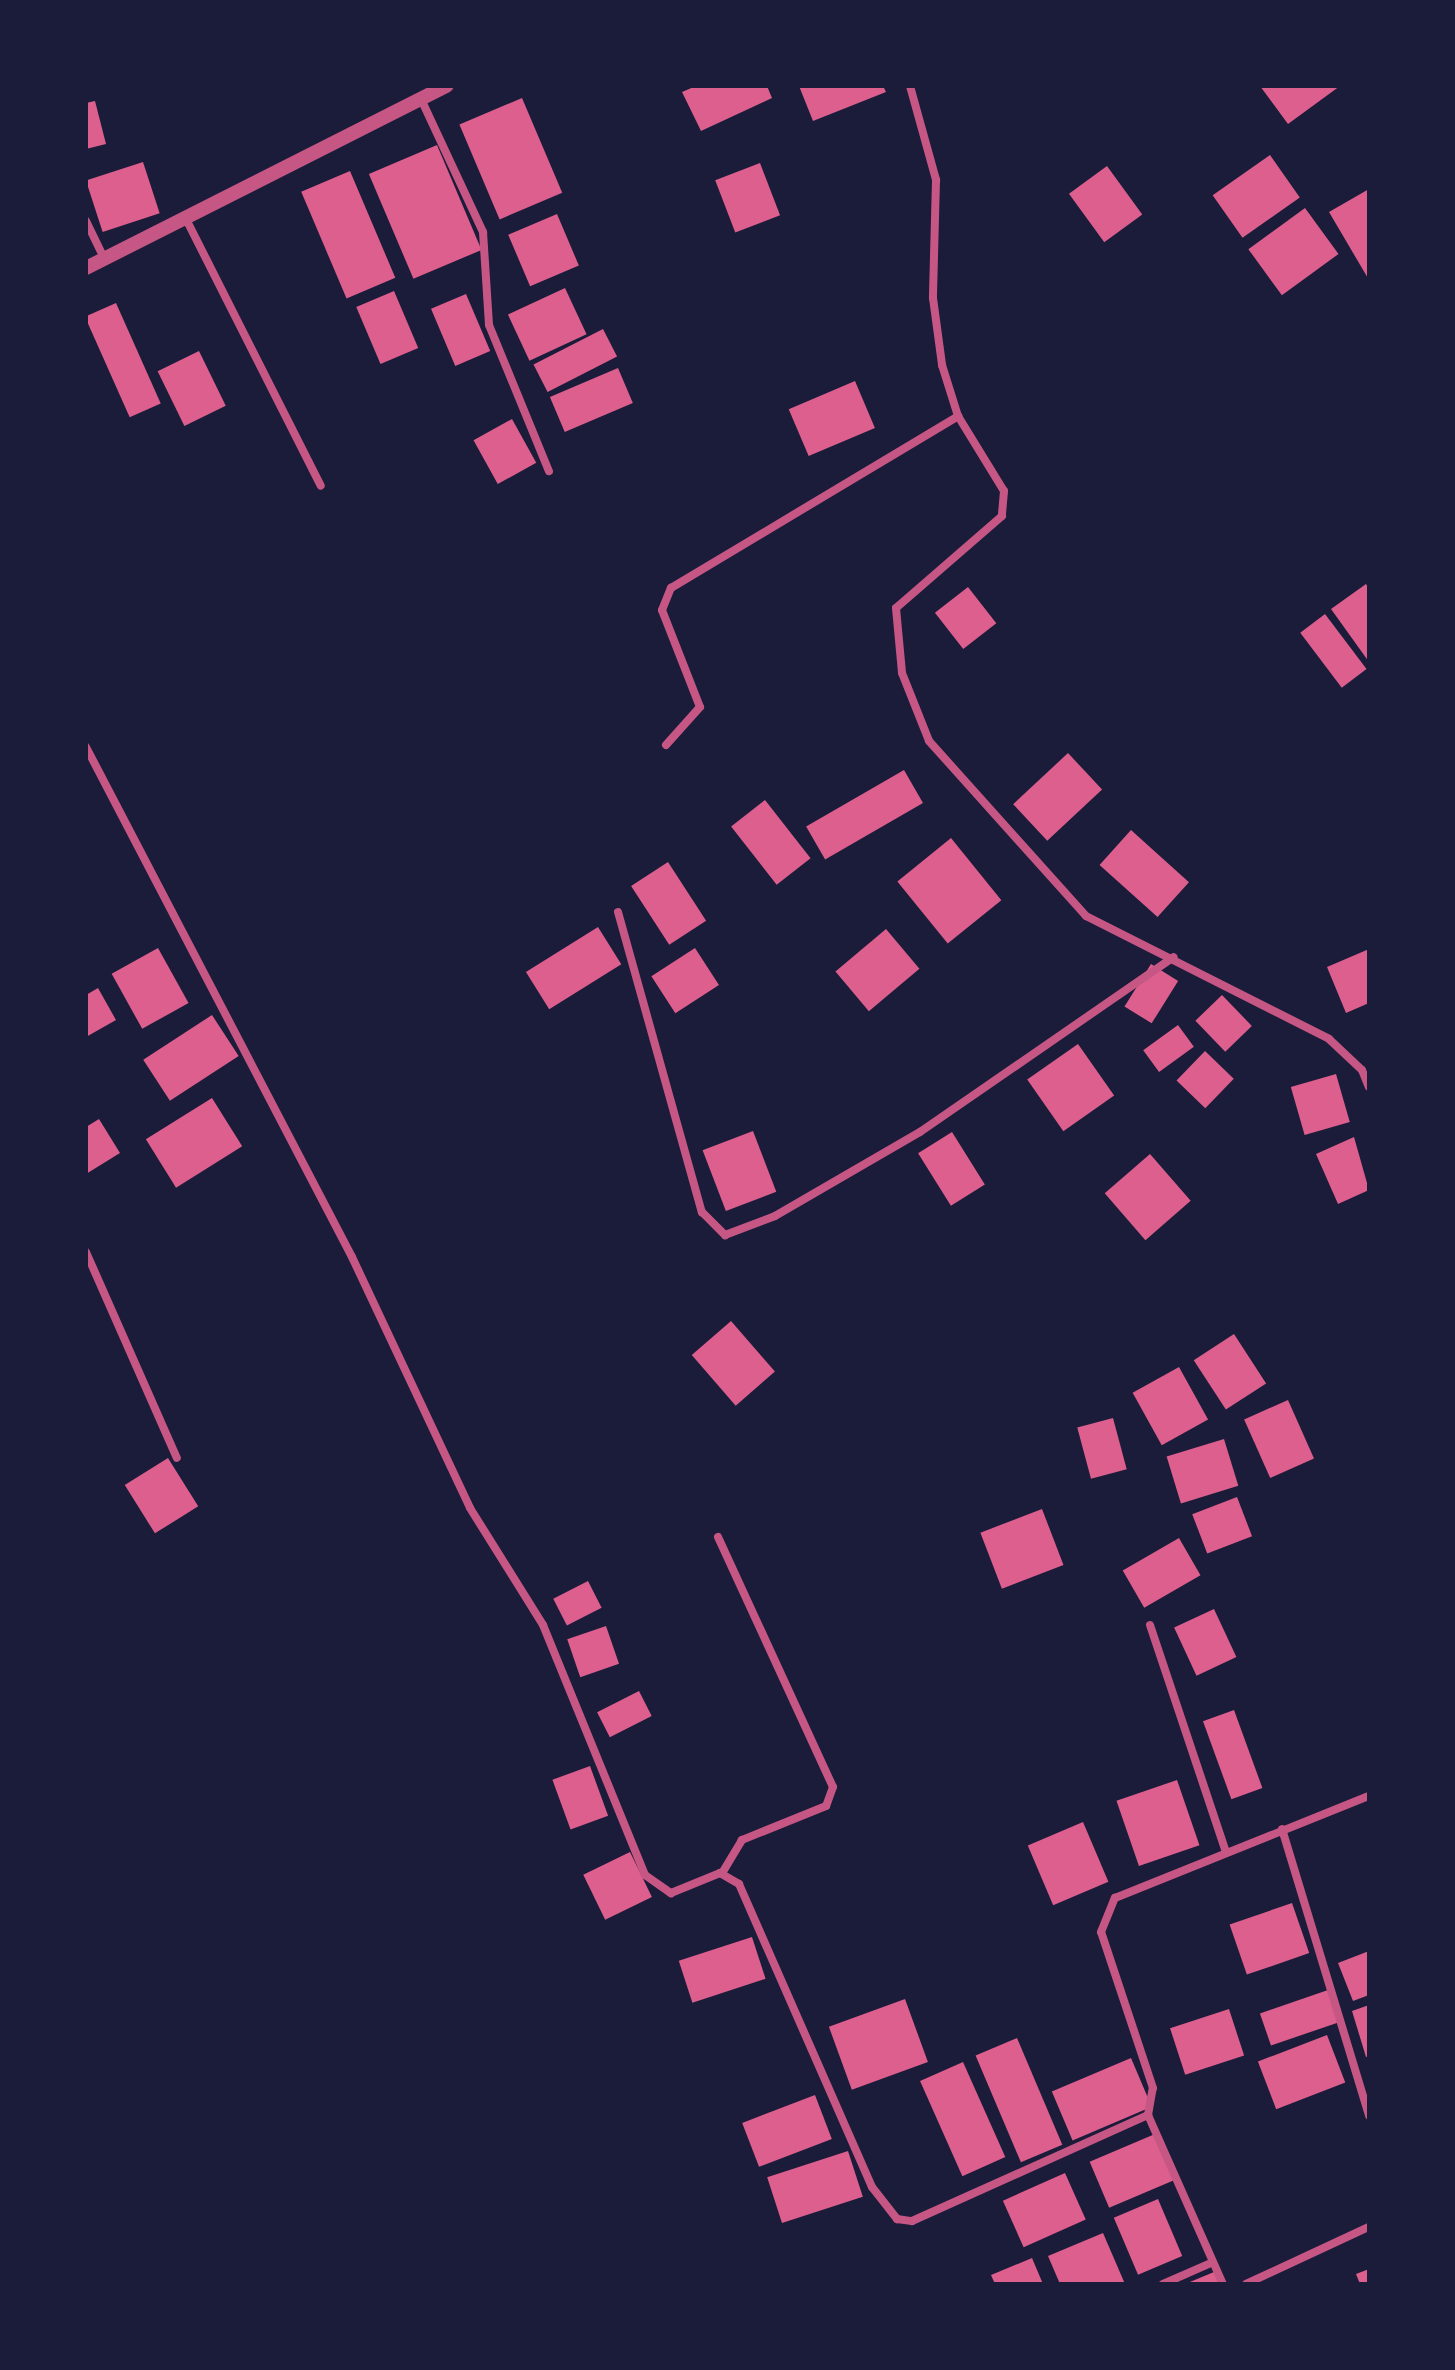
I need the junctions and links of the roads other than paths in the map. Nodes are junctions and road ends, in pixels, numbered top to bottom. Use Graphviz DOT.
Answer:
graph roads {
  1 [pos="447,86"];
  2 [pos="910,86"];
  3 [pos="421,99"];
  4 [pos="185,217"];
  5 [pos="86,221"];
  6 [pos="104,258"];
  7 [pos="86,268"];
  8 [pos="958,416"];
  9 [pos="549,471"];
  10 [pos="321,486"];
  11 [pos="666,745"];
  12 [pos="86,747"];
  13 [pos="618,912"];
  14 [pos="1174,957"];
  15 [pos="1369,1087"];
  16 [pos="86,1252"];
  17 [pos="177,1458"];
  18 [pos="718,1537"];
  19 [pos="1150,1625"];
  20 [pos="1369,1796"];
  21 [pos="1282,1829"];
  22 [pos="1226,1852"];
  23 [pos="722,1873"];
  24 [pos="1148,2115"];
  25 [pos="1369,2116"];
  26 [pos="1369,2227"];
  27 [pos="1211,2263"];
  28 [pos="1163,2284"];
  29 [pos="1223,2284"];
  30 [pos="1246,2284"];
  1 -- 3 [label="street"];
  2 -- 8 [label="street"];
  3 -- 4 [label="street"];
  3 -- 9 [label="street"];
  4 -- 6 [label="street"];
  4 -- 10 [label="street"];
  5 -- 6 [label="street"];
  6 -- 7 [label="street"];
  8 -- 11 [label="street"];
  8 -- 14 [label="street"];
  12 -- 23 [label="street"];
  13 -- 14 [label="street"];
  14 -- 15 [label="street"];
  16 -- 17 [label="street"];
  18 -- 23 [label="street"];
  19 -- 22 [label="street"];
  20 -- 21 [label="street"];
  21 -- 22 [label="street"];
  21 -- 25 [label="street"];
  22 -- 24 [label="street"];
  23 -- 24 [label="street"];
  24 -- 27 [label="street"];
  26 -- 30 [label="street"];
  27 -- 28 [label="street"];
  27 -- 29 [label="street"];
}
